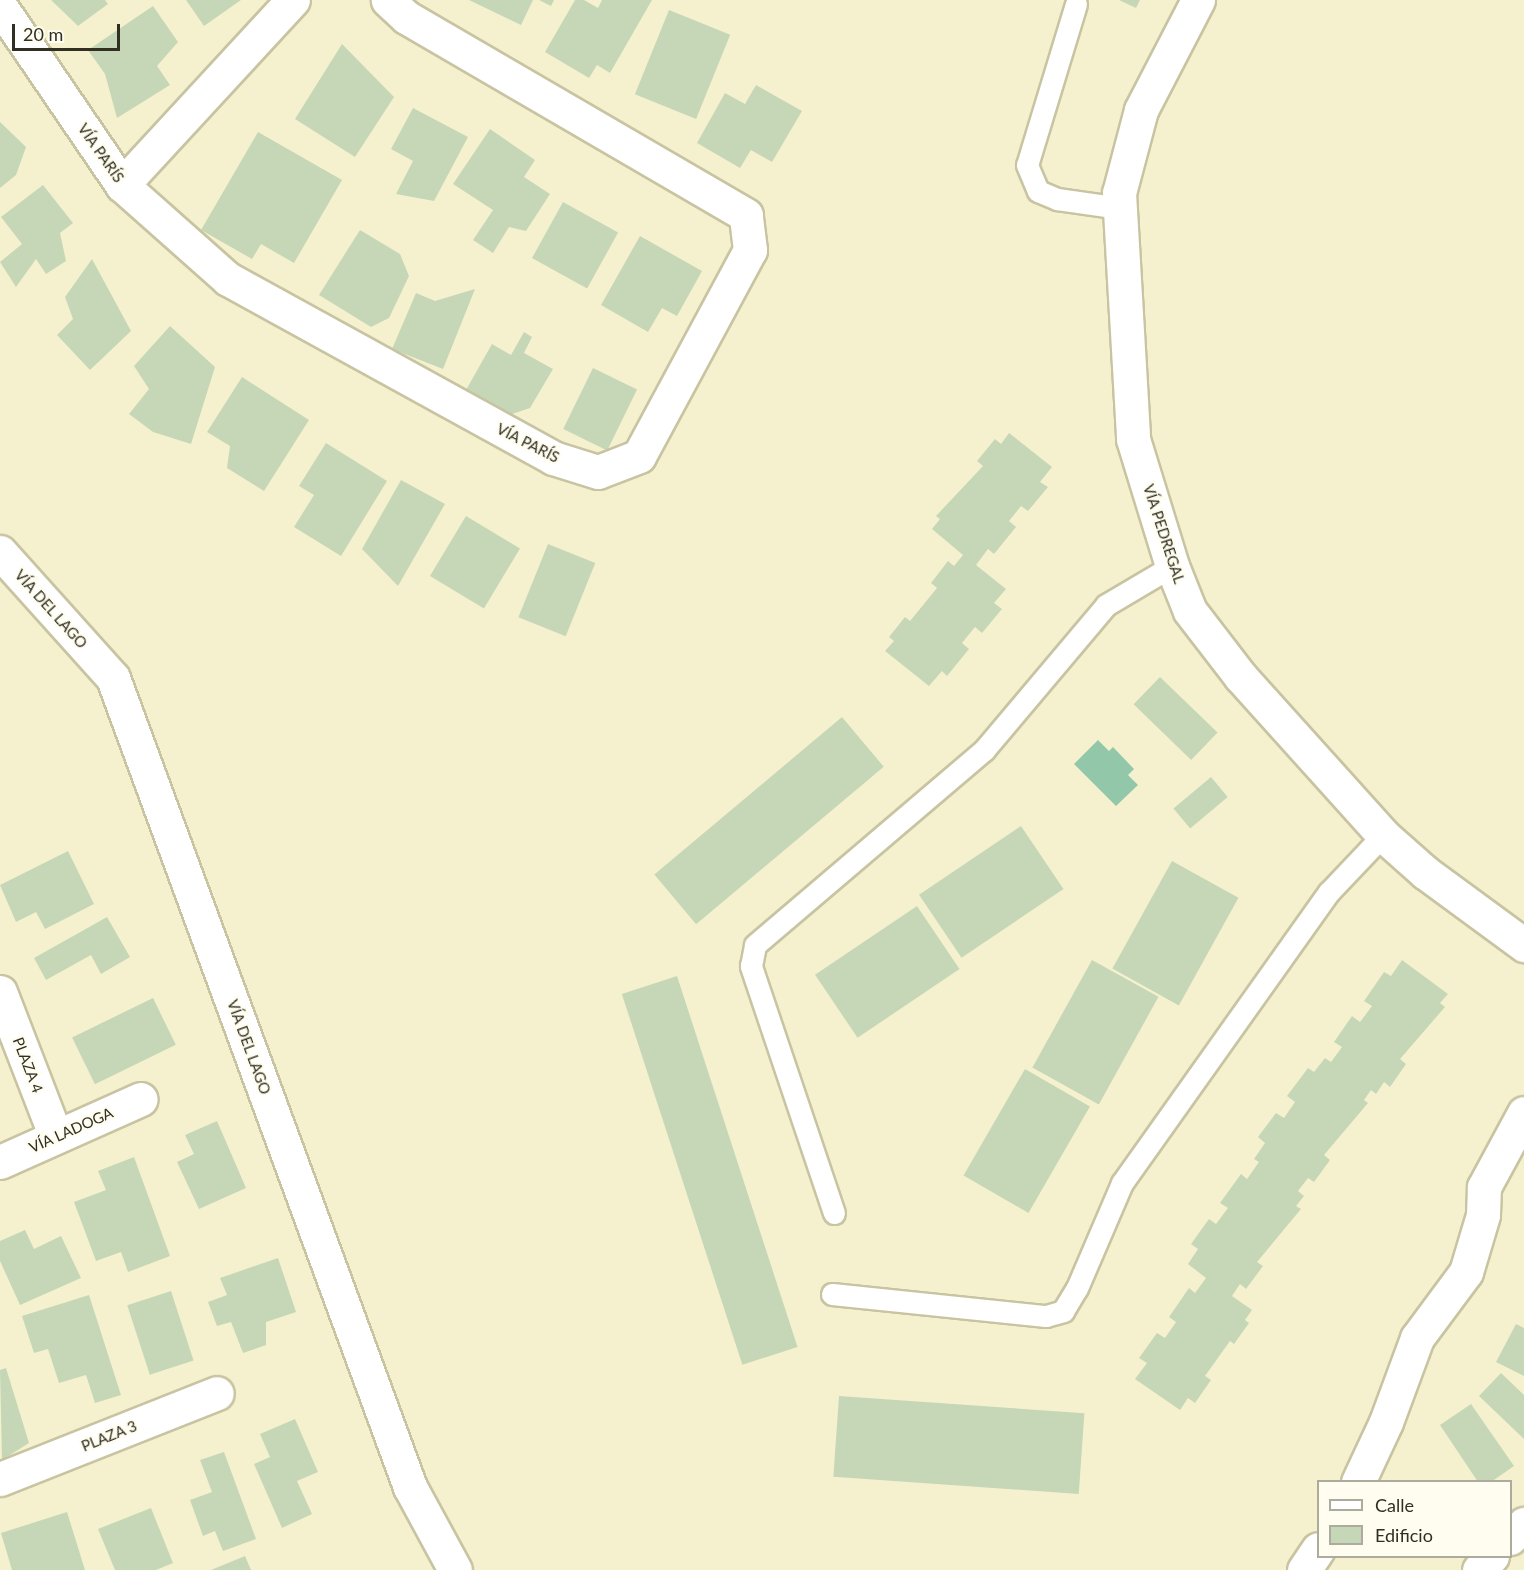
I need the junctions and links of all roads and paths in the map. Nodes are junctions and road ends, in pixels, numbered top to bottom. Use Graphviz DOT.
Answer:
graph roads {
  1 [pos="293,0"];
  2 [pos="388,0"];
  3 [pos="1198,0"];
  4 [pos="1076,4"];
  5 [pos="0,6"];
  6 [pos="122,185"];
  7 [pos="1120,208"];
  8 [pos="0,552"];
  9 [pos="1172,566"];
  10 [pos="1383,835"];
  11 [pos="1524,945"];
  12 [pos="0,992"];
  13 [pos="141,1099"];
  14 [pos="1524,1113"];
  15 [pos="56,1137"];
  16 [pos="0,1162"];
  17 [pos="834,1213"];
  18 [pos="832,1294"];
  19 [pos="217,1393"];
  20 [pos="0,1479"];
  21 [pos="1359,1480"];
  22 [pos="1524,1524"];
  23 [pos="1512,1536"];
  24 [pos="1317,1550"];
  25 [pos="1491,1558"];
  26 [pos="454,1570"];
  27 [pos="1304,1570"];
  28 [pos="1479,1570"];
  1 -- 6 [label="street"];
  2 -- 6 [label="street, VÍA PARÍS"];
  3 -- 7 [label="street, VÍA PEDREGAL"];
  4 -- 7 [label="lane"];
  5 -- 6 [label="street, VÍA PARÍS"];
  7 -- 9 [label="street, VÍA PEDREGAL"];
  8 -- 26 [label="street, VÍA DEL LAGO"];
  9 -- 10 [label="street, VÍA PEDREGAL"];
  9 -- 17 [label="lane"];
  10 -- 11 [label="street, VÍA PEDREGAL"];
  10 -- 18 [label="lane"];
  12 -- 15 [label="street, PLAZA 4"];
  13 -- 15 [label="street, VÍA LADOGA"];
  14 -- 21 [label="street"];
  15 -- 16 [label="street, VÍA LADOGA"];
  19 -- 20 [label="street, PLAZA 3"];
  22 -- 23 [label="street"];
  24 -- 27 [label="street"];
  25 -- 28 [label="street"];
}
